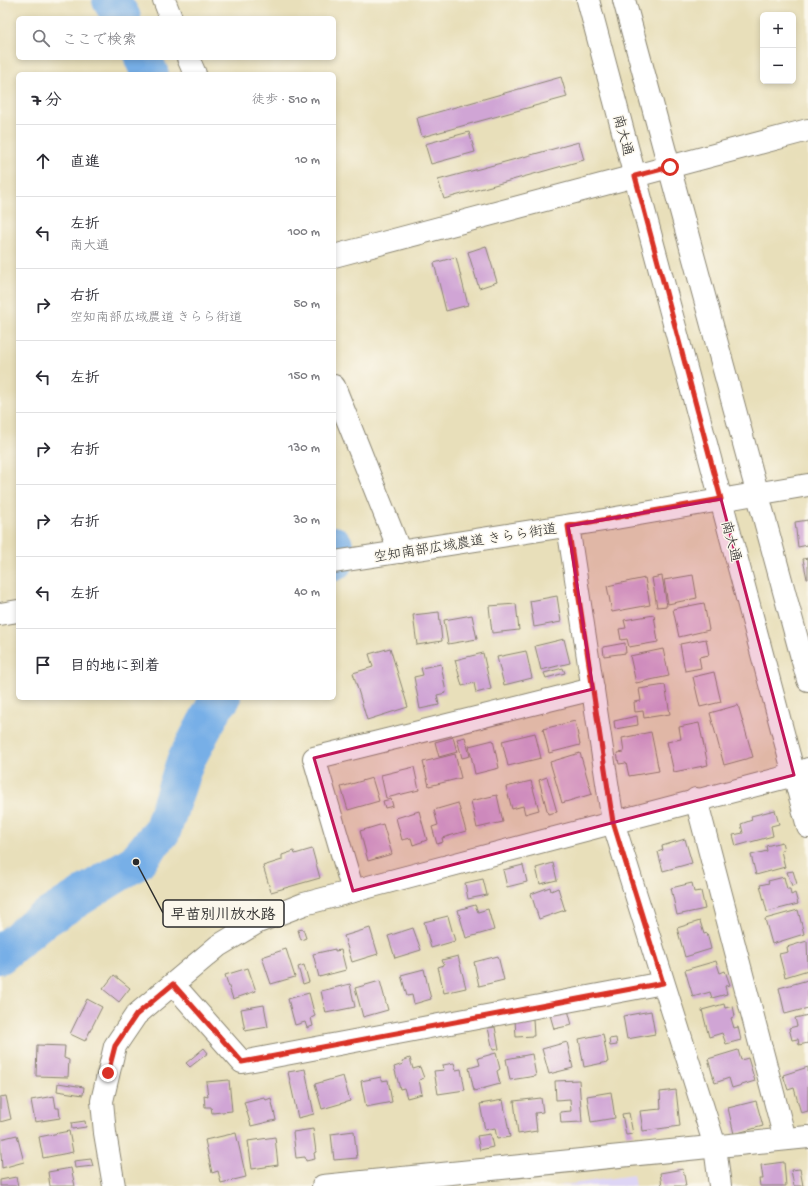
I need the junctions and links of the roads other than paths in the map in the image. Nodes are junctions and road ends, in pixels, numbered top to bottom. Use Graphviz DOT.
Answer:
graph roads {
  1 [pos="164,0"];
  2 [pos="588,0"];
  3 [pos="624,0"];
  4 [pos="170,16"];
  5 [pos="189,60"];
  6 [pos="194,72"];
  7 [pos="808,130"];
  8 [pos="670,167"];
  9 [pos="635,176"];
  10 [pos="336,255"];
  11 [pos="336,391"];
  12 [pos="808,485"];
  13 [pos="759,494"];
  14 [pos="721,499"];
  15 [pos="568,526"];
  16 [pos="400,552"];
  17 [pos="336,562"];
  18 [pos="16,611"];
  19 [pos="0,614"];
  20 [pos="808,680"];
  21 [pos="593,689"];
  22 [pos="801,772"];
  23 [pos="696,800"];
  24 [pos="613,822"];
  25 [pos="808,827"];
  26 [pos="353,891"];
  27 [pos="663,983"];
  28 [pos="173,984"];
  29 [pos="808,1136"];
  30 [pos="785,1139"];
  31 [pos="715,1146"];
  32 [pos="114,1186"];
  33 [pos="323,1186"];
  34 [pos="720,1186"];
  1 -- 4 [label="street"];
  2 -- 9 [label="street, 南大通"];
  3 -- 8 [label="street"];
  5 -- 6 [label="street"];
  7 -- 8 [label="street"];
  8 -- 9 [label="street"];
  8 -- 13 [label="street"];
  9 -- 10 [label="street"];
  9 -- 14 [label="street, 南大通"];
  11 -- 16 [label="street"];
  12 -- 13 [label="street, 空知南部広域農道 きらら街道"];
  13 -- 14 [label="street, 空知南部広域農道 きらら街道"];
  13 -- 20 [label="street"];
  14 -- 15 [label="street, 空知南部広域農道 きらら街道"];
  14 -- 22 [label="street, 南大通"];
  15 -- 16 [label="street, 空知南部広域農道 きらら街道"];
  15 -- 21 [label="street"];
  16 -- 17 [label="street, 空知南部広域農道 きらら街道"];
  18 -- 19 [label="street"];
  21 -- 24 [label="street"];
  21 -- 26 [label="street"];
  22 -- 23 [label="street"];
  22 -- 25 [label="street, 南大通"];
  23 -- 24 [label="street"];
  23 -- 30 [label="street"];
  24 -- 26 [label="street"];
  24 -- 27 [label="street"];
  26 -- 28 [label="street"];
  27 -- 28 [label="street"];
  27 -- 31 [label="street"];
  28 -- 32 [label="street"];
  29 -- 30 [label="street"];
  30 -- 31 [label="street"];
  31 -- 33 [label="street"];
  31 -- 34 [label="street"];
}
